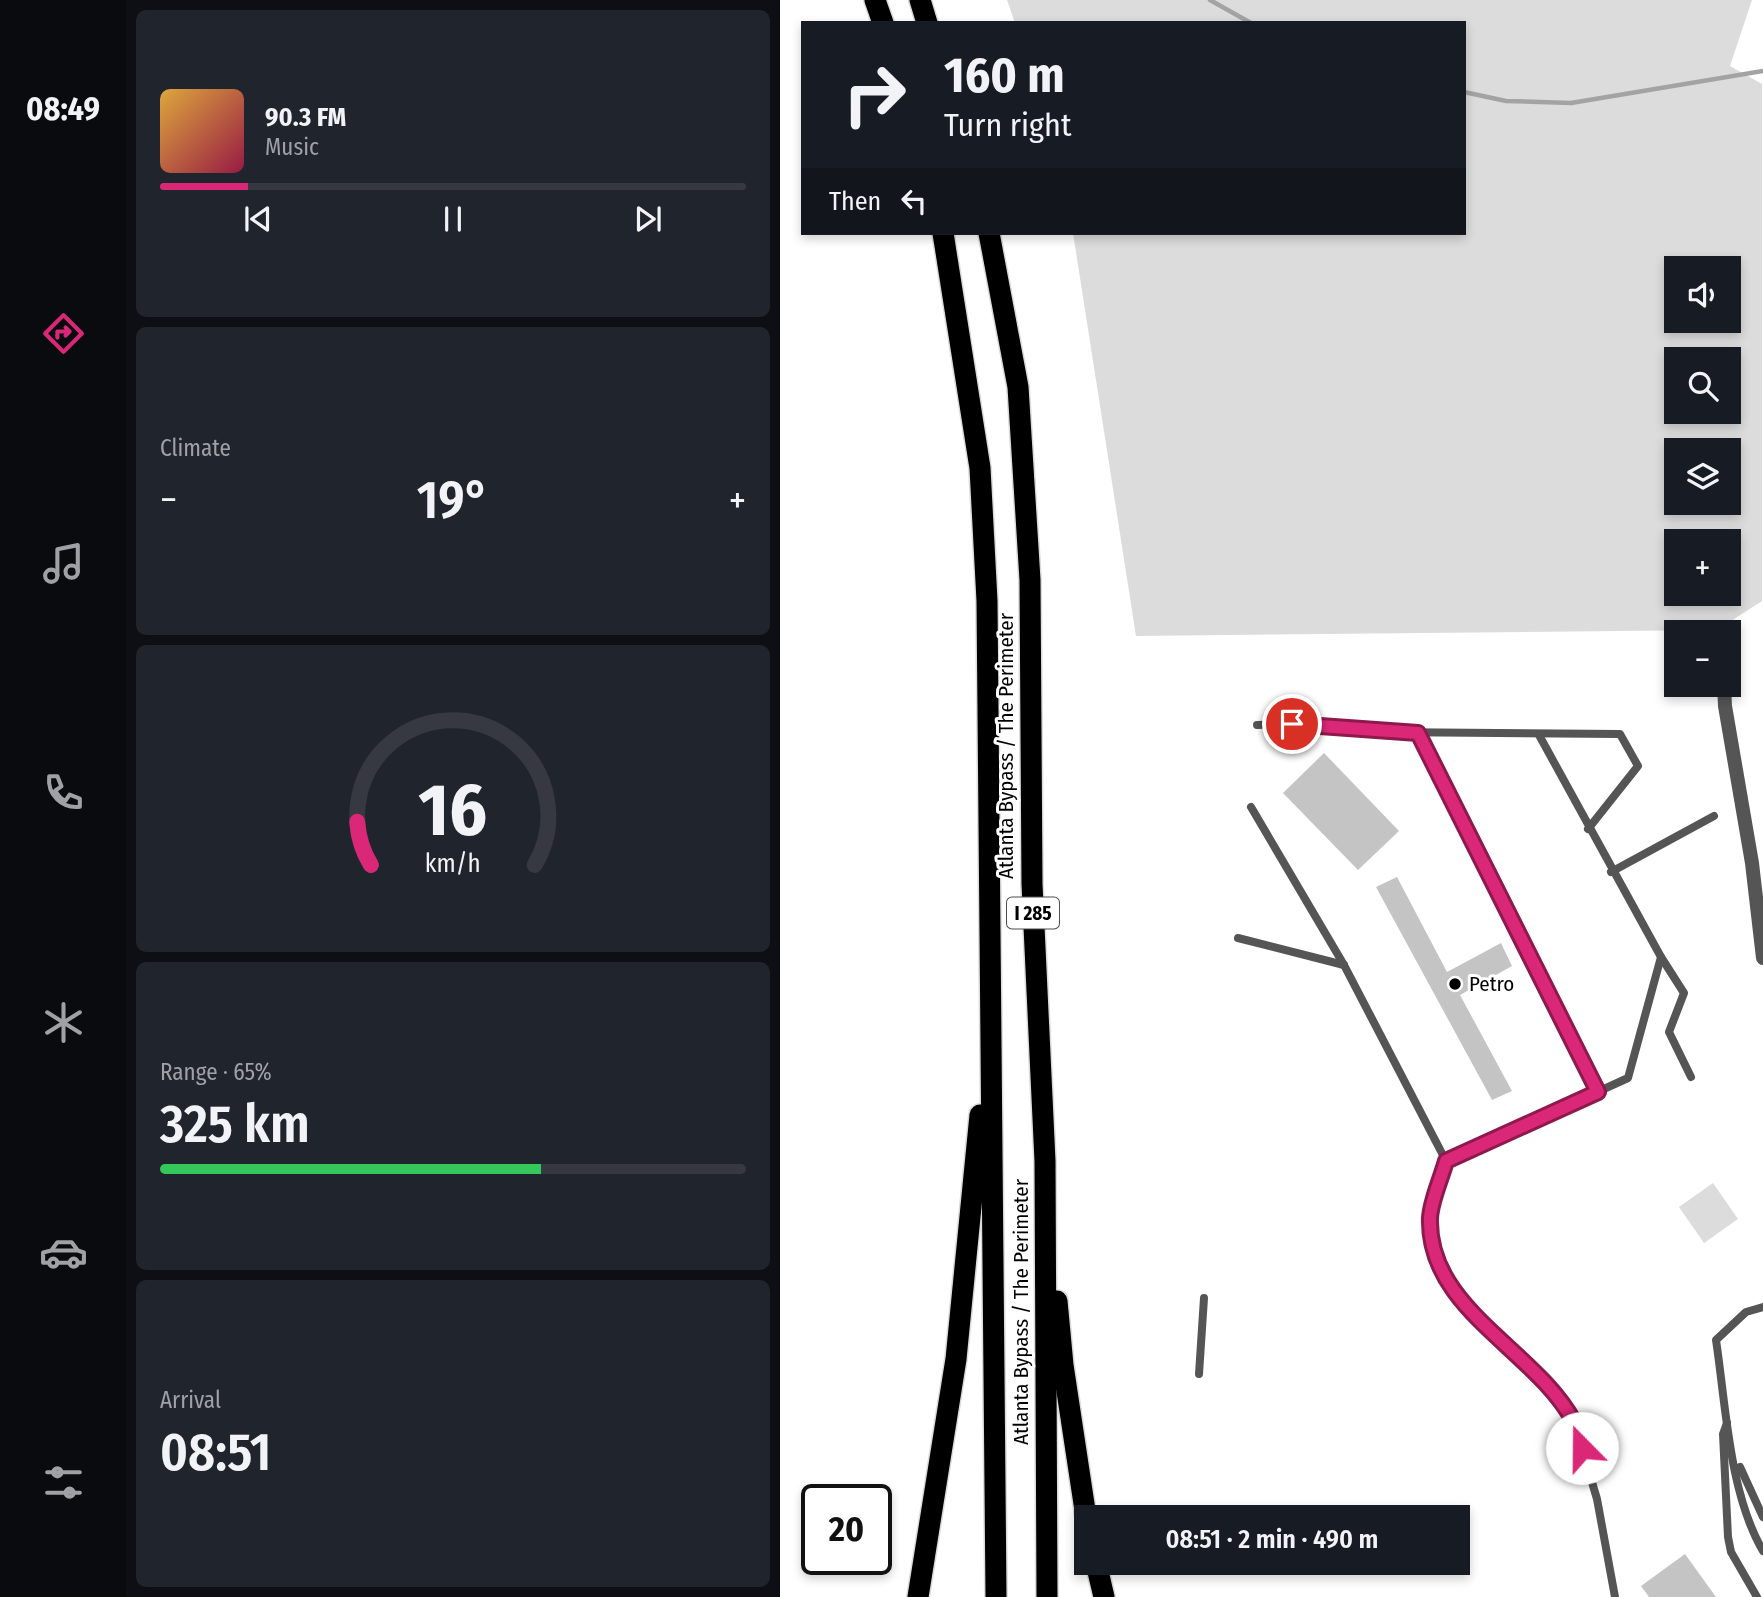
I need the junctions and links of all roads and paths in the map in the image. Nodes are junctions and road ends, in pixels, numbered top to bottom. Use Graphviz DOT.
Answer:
graph roads {
  1 [pos="875,0"];
  2 [pos="920,0"];
  3 [pos="882,21"];
  4 [pos="926,21"];
  5 [pos="943,235"];
  6 [pos="989,235"];
  7 [pos="1726,697"];
  8 [pos="1257,724"];
  9 [pos="1418,733"];
  10 [pos="1539,735"];
  11 [pos="1251,807"];
  12 [pos="1714,816"];
  13 [pos="1588,829"];
  14 [pos="1611,872"];
  15 [pos="1238,938"];
  16 [pos="1661,957"];
  17 [pos="1762,958"];
  18 [pos="1344,965"];
  19 [pos="990,1004"];
  20 [pos="1691,1077"];
  21 [pos="1598,1092"];
  22 [pos="1045,1161"];
  23 [pos="1446,1161"];
  24 [pos="1204,1297"];
  25 [pos="1762,1307"];
  26 [pos="1199,1374"];
  27 [pos="1728,1421"];
  28 [pos="1733,1452"];
  29 [pos="1084,1505"];
  30 [pos="1762,1517"];
  31 [pos="1762,1551"];
  32 [pos="1099,1575"];
  33 [pos="918,1597"];
  34 [pos="996,1597"];
  35 [pos="1047,1597"];
  36 [pos="1104,1597"];
  37 [pos="1615,1597"];
  38 [pos="1757,1597"];
  1 -- 3 [label="highway"];
  2 -- 4 [label="highway"];
  5 -- 19 [label="highway, Atlanta Bypass / The Perimeter / I 285"];
  6 -- 22 [label="highway, Atlanta Bypass / The Perimeter / I 285"];
  7 -- 17 [label="street"];
  8 -- 9 [label="lane"];
  9 -- 10 [label="lane"];
  9 -- 21 [label="lane"];
  10 -- 13 [label="lane"];
  10 -- 13 [label="lane"];
  11 -- 18 [label="lane"];
  12 -- 14 [label="lane"];
  13 -- 14 [label="lane"];
  14 -- 16 [label="lane"];
  15 -- 18 [label="lane"];
  16 -- 20 [label="lane"];
  16 -- 21 [label="lane"];
  18 -- 23 [label="lane"];
  19 -- 33 [label="highway"];
  19 -- 34 [label="highway, Atlanta Bypass / The Perimeter / I 285"];
  21 -- 23 [label="lane"];
  22 -- 29 [label="highway"];
  22 -- 35 [label="highway, Atlanta Bypass / The Perimeter / I 285"];
  23 -- 37 [label="lane"];
  24 -- 26 [label="lane"];
  25 -- 27 [label="lane"];
  27 -- 28 [label="lane"];
  27 -- 38 [label="lane"];
  28 -- 30 [label="lane"];
  28 -- 31 [label="lane"];
  32 -- 36 [label="highway"];
}
